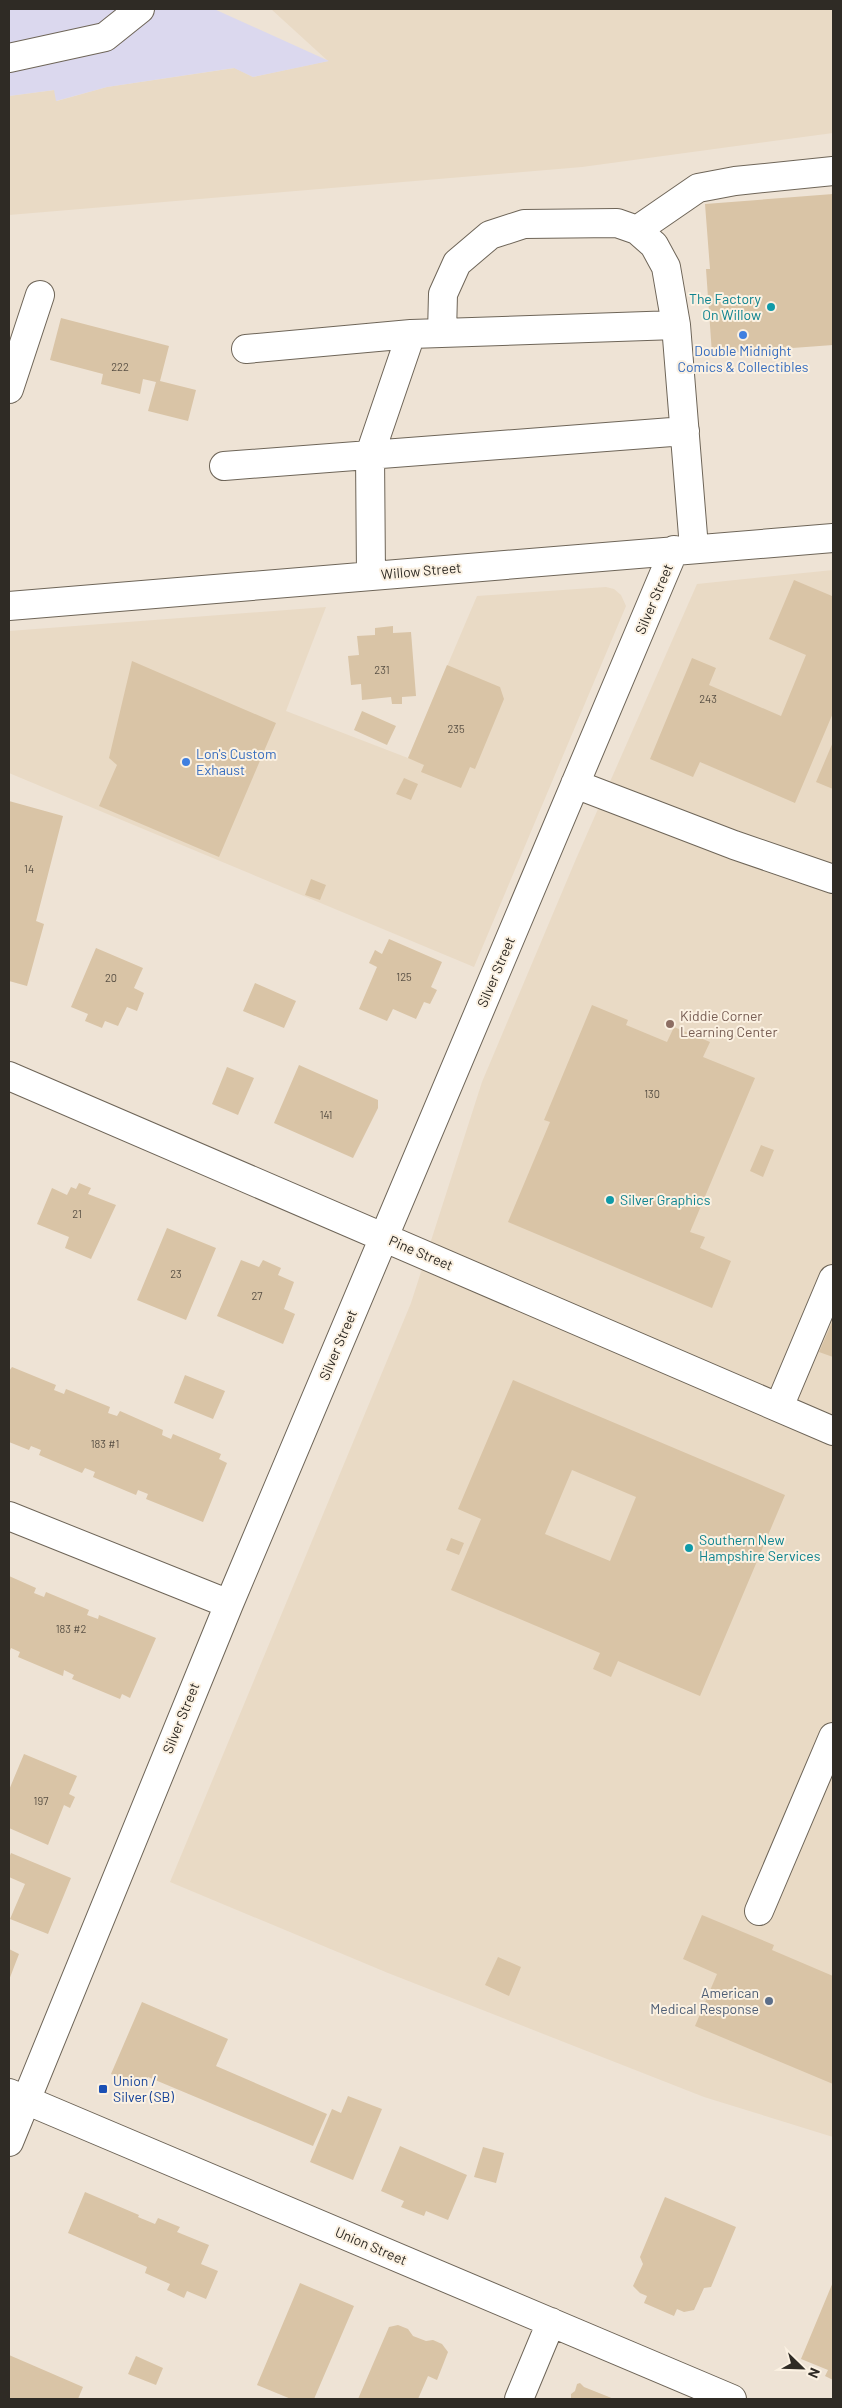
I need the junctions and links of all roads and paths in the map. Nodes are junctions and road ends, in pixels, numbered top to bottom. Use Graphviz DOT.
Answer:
graph roads {
  1 [pos="140,9"];
  2 [pos="9,58"];
  3 [pos="833,171"];
  4 [pos="637,230"];
  5 [pos="40,295"];
  6 [pos="676,325"];
  7 [pos="442,333"];
  8 [pos="411,334"];
  9 [pos="246,349"];
  10 [pos="9,390"];
  11 [pos="685,431"];
  12 [pos="370,454"];
  13 [pos="224,466"];
  14 [pos="833,538"];
  15 [pos="684,549"];
  16 [pos="371,575"];
  17 [pos="9,606"];
  18 [pos="575,784"];
  19 [pos="833,879"];
  20 [pos="9,1076"];
  21 [pos="384,1237"];
  22 [pos="833,1279"];
  23 [pos="779,1407"];
  24 [pos="833,1431"];
  25 [pos="9,1516"];
  26 [pos="228,1604"];
  27 [pos="833,1737"];
  28 [pos="759,1911"];
  29 [pos="17,2096"];
  30 [pos="9,2142"];
  31 [pos="551,2322"];
  32 [pos="519,2399"];
  33 [pos="732,2399"];
  1 -- 2 [label="street"];
  3 -- 4 [label="street"];
  4 -- 6 [label="street"];
  4 -- 7 [label="street"];
  5 -- 10 [label="street"];
  6 -- 7 [label="street"];
  6 -- 11 [label="street"];
  7 -- 8 [label="street"];
  8 -- 9 [label="street"];
  8 -- 12 [label="street"];
  11 -- 12 [label="street"];
  11 -- 15 [label="street"];
  12 -- 13 [label="street"];
  12 -- 16 [label="street"];
  14 -- 15 [label="street, Willow Street"];
  15 -- 16 [label="street, Willow Street"];
  15 -- 18 [label="street, Silver Street"];
  16 -- 17 [label="street, Willow Street"];
  18 -- 19 [label="street"];
  18 -- 21 [label="street, Silver Street"];
  20 -- 21 [label="street, Pine Street"];
  21 -- 23 [label="street, Pine Street"];
  21 -- 26 [label="street, Silver Street"];
  22 -- 23 [label="street"];
  23 -- 24 [label="street, Pine Street"];
  25 -- 26 [label="street"];
  26 -- 29 [label="street, Silver Street"];
  27 -- 28 [label="street"];
  29 -- 30 [label="street, Silver Street"];
  29 -- 31 [label="street, Union Street"];
  31 -- 32 [label="street"];
  31 -- 33 [label="street, Union Street"];
}
